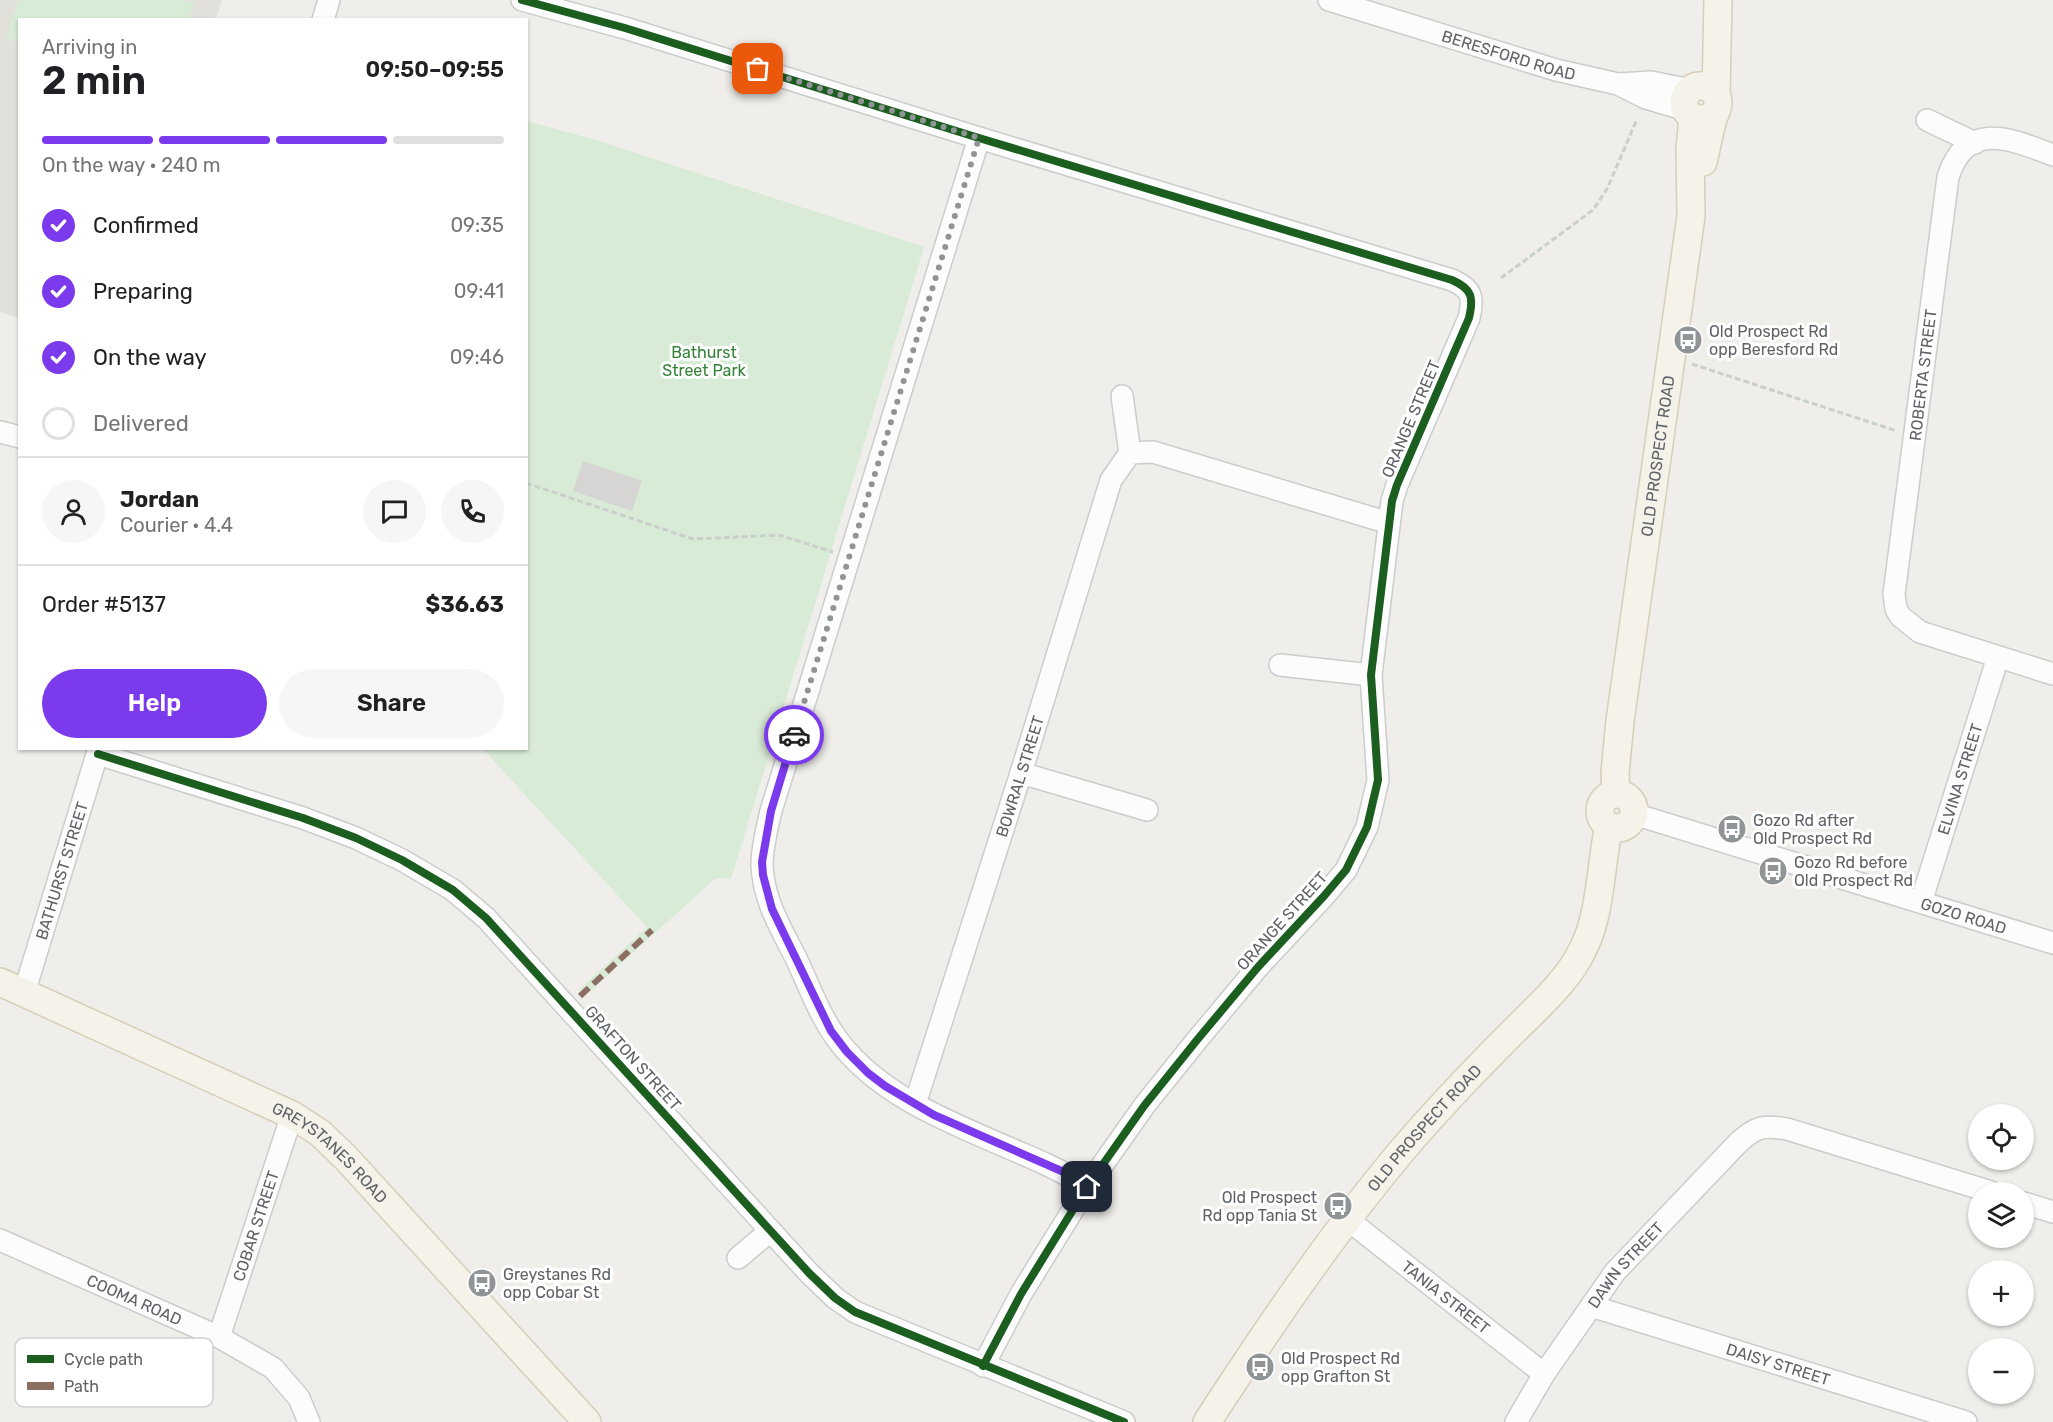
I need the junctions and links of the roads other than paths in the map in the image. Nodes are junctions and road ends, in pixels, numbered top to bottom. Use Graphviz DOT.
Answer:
graph roads {
  1 [pos="329,0"];
  2 [pos="522,0"];
  3 [pos="1329,0"];
  4 [pos="1717,0"];
  5 [pos="324,18"];
  6 [pos="1699,102"];
  7 [pos="1927,120"];
  8 [pos="979,138"];
  9 [pos="1975,143"];
  10 [pos="2053,155"];
  11 [pos="1122,396"];
  12 [pos="0,432"];
  13 [pos="18,436"];
  14 [pos="1130,453"];
  15 [pos="1389,523"];
  16 [pos="1998,657"];
  17 [pos="1280,665"];
  18 [pos="2053,674"];
  19 [pos="1371,675"];
  20 [pos="98,751"];
  21 [pos="1020,773"];
  22 [pos="1616,793"];
  23 [pos="1147,810"];
  24 [pos="1634,814"];
  25 [pos="1611,828"];
  26 [pos="1921,902"];
  27 [pos="2053,943"];
  28 [pos="12,988"];
  29 [pos="915,1104"];
  30 [pos="292,1115"];
  31 [pos="1968,1185"];
  32 [pos="1087,1187"];
  33 [pos="2034,1206"];
  34 [pos="2053,1212"];
  35 [pos="1347,1219"];
  36 [pos="770,1231"];
  37 [pos="0,1240"];
  38 [pos="738,1258"];
  39 [pos="1590,1306"];
  40 [pos="219,1336"];
  41 [pos="983,1365"];
  42 [pos="1544,1374"];
  43 [pos="309,1422"];
  44 [pos="587,1422"];
  45 [pos="1124,1422"];
  46 [pos="1207,1422"];
  47 [pos="1516,1422"];
  48 [pos="1966,1422"];
  1 -- 5 [label="street"];
  2 -- 8 [label="street, ORANGE STREET"];
  3 -- 6 [label="street, BERESFORD ROAD"];
  4 -- 6 [label="main road, OLD PROSPECT ROAD"];
  6 -- 22 [label="main road, OLD PROSPECT ROAD"];
  7 -- 9 [label="street"];
  8 -- 15 [label="street, ORANGE STREET"];
  8 -- 29 [label="street"];
  9 -- 10 [label="street"];
  9 -- 16 [label="street, ROBERTA STREET"];
  11 -- 14 [label="street"];
  12 -- 13 [label="street"];
  14 -- 15 [label="street"];
  14 -- 21 [label="street, BOWRAL STREET"];
  15 -- 19 [label="street, ORANGE STREET"];
  16 -- 18 [label="street, ROBERTA STREET"];
  16 -- 26 [label="street, ELVINA STREET"];
  17 -- 19 [label="street"];
  19 -- 32 [label="street, ORANGE STREET"];
  20 -- 28 [label="street, BATHURST STREET"];
  20 -- 36 [label="street, GRAFTON STREET"];
  21 -- 23 [label="street"];
  21 -- 29 [label="street, BOWRAL STREET"];
  22 -- 24 [label="main road"];
  22 -- 25 [label="main road"];
  24 -- 25 [label="main road"];
  24 -- 26 [label="street, GOZO ROAD"];
  25 -- 35 [label="main road, OLD PROSPECT ROAD"];
  26 -- 27 [label="street, GOZO ROAD"];
  28 -- 30 [label="main road, GREYSTANES ROAD"];
  29 -- 32 [label="street"];
  30 -- 40 [label="street, COBAR STREET"];
  30 -- 44 [label="main road, GREYSTANES ROAD"];
  31 -- 39 [label="street, DAWN STREET"];
  32 -- 41 [label="street, ORANGE STREET"];
  33 -- 34 [label="street"];
  35 -- 42 [label="street, TANIA STREET"];
  35 -- 46 [label="main road, OLD PROSPECT ROAD"];
  36 -- 38 [label="street"];
  36 -- 41 [label="street, GRAFTON STREET"];
  37 -- 40 [label="street, COOMA ROAD"];
  39 -- 42 [label="street, DAWN STREET"];
  39 -- 48 [label="street, DAISY STREET"];
  40 -- 43 [label="street, COOMA ROAD"];
  41 -- 45 [label="street, GRAFTON STREET"];
  42 -- 47 [label="street, DAWN STREET"];
}
